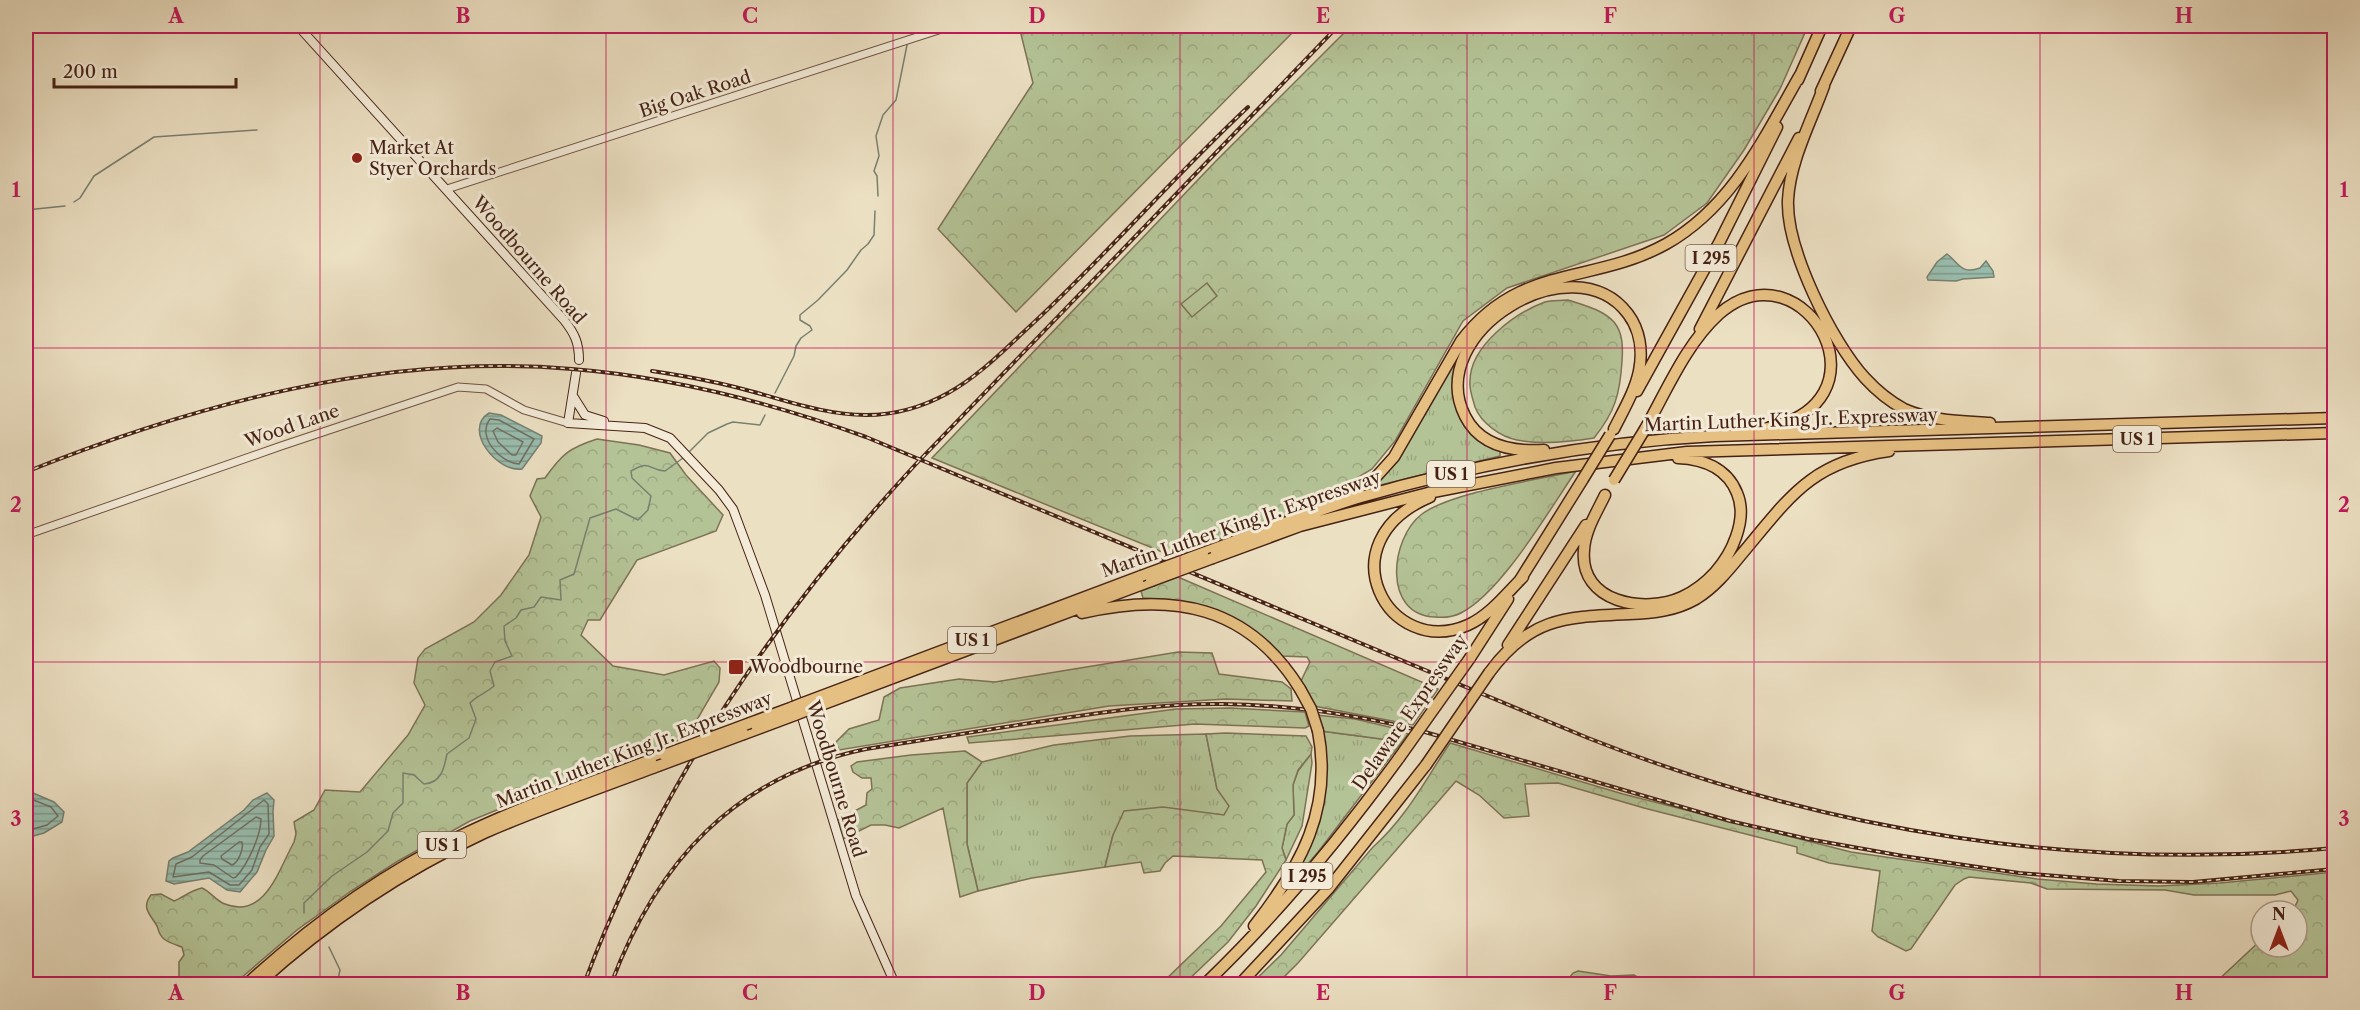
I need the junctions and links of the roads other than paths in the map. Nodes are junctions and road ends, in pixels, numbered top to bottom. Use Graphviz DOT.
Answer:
graph roads {
  1 [pos="298,26"];
  2 [pos="951,26"];
  3 [pos="1822,26"];
  4 [pos="1851,26"];
  5 [pos="1800,75"];
  6 [pos="1824,86"];
  7 [pos="447,189"];
  8 [pos="1688,351"];
  9 [pos="579,360"];
  10 [pos="576,374"];
  11 [pos="573,395"];
  12 [pos="2334,418"];
  13 [pos="568,423"];
  14 [pos="620,426"];
  15 [pos="2038,426"];
  16 [pos="1612,432"];
  17 [pos="2334,433"];
  18 [pos="1715,436"];
  19 [pos="1940,445"];
  20 [pos="1586,448"];
  21 [pos="1654,456"];
  22 [pos="1460,486"];
  23 [pos="1605,495"];
  24 [pos="1319,511"];
  25 [pos="26,535"];
  26 [pos="1208,556"];
  27 [pos="1523,576"];
  28 [pos="1146,579"];
  29 [pos="1038,624"];
  30 [pos="1497,663"];
  31 [pos="799,709"];
  32 [pos="1217,973"];
  33 [pos="247,984"];
  34 [pos="258,984"];
  35 [pos="895,984"];
  36 [pos="1205,984"];
  37 [pos="1240,984"];
  1 -- 7 [label="main road, Woodbourne Road"];
  2 -- 7 [label="street, Big Oak Road"];
  3 -- 5 [label="highway, I 295"];
  4 -- 6 [label="highway, I 295"];
  5 -- 16 [label="highway, I 295"];
  5 -- 24 [label="highway"];
  6 -- 8 [label="highway, I 295"];
  6 -- 15 [label="highway"];
  7 -- 9 [label="main road, Woodbourne Road"];
  8 -- 18 [label="highway"];
  8 -- 23 [label="highway, I 295, bridge"];
  10 -- 11 [label="main road"];
  11 -- 13 [label="main road"];
  11 -- 14 [label="main road"];
  12 -- 15 [label="highway, Martin Luther King Jr. Expressway / US 1"];
  13 -- 14 [label="main road, Woodbourne Road"];
  13 -- 25 [label="street, Wood Lane"];
  14 -- 35 [label="main road, Woodbourne Road"];
  15 -- 18 [label="highway, Martin Luther King Jr. Expressway / US 1"];
  16 -- 20 [label="highway"];
  16 -- 27 [label="highway, Delaware Expressway / I 295, bridge"];
  17 -- 19 [label="highway, Martin Luther King Jr. Expressway / US 1"];
  18 -- 20 [label="highway, Martin Luther King Jr. Expressway / US 1"];
  19 -- 21 [label="highway, Martin Luther King Jr. Expressway / US 1"];
  19 -- 30 [label="highway"];
  20 -- 24 [label="highway, Martin Luther King Jr. Expressway / US 1"];
  21 -- 22 [label="highway, Martin Luther King Jr. Expressway / US 1"];
  21 -- 23 [label="highway"];
  22 -- 26 [label="highway, Martin Luther King Jr. Expressway / US 1"];
  22 -- 27 [label="highway"];
  23 -- 30 [label="highway, I 295"];
  24 -- 26 [label="highway, Martin Luther King Jr. Expressway / US 1"];
  26 -- 28 [label="highway, Martin Luther King Jr. Expressway / US 1, bridge"];
  27 -- 32 [label="highway, Delaware Expressway / I 295, bridge"];
  28 -- 29 [label="highway, Martin Luther King Jr. Expressway / US 1"];
  28 -- 31 [label="highway, Martin Luther King Jr. Expressway / US 1"];
  29 -- 31 [label="highway, Martin Luther King Jr. Expressway / US 1"];
  29 -- 32 [label="highway, bridge"];
  30 -- 37 [label="highway, I 295, bridge"];
  31 -- 33 [label="highway, Martin Luther King Jr. Expressway / US 1, bridge"];
  31 -- 34 [label="highway, Martin Luther King Jr. Expressway / US 1, bridge"];
  32 -- 36 [label="highway, Delaware Expressway / I 295"];
}
